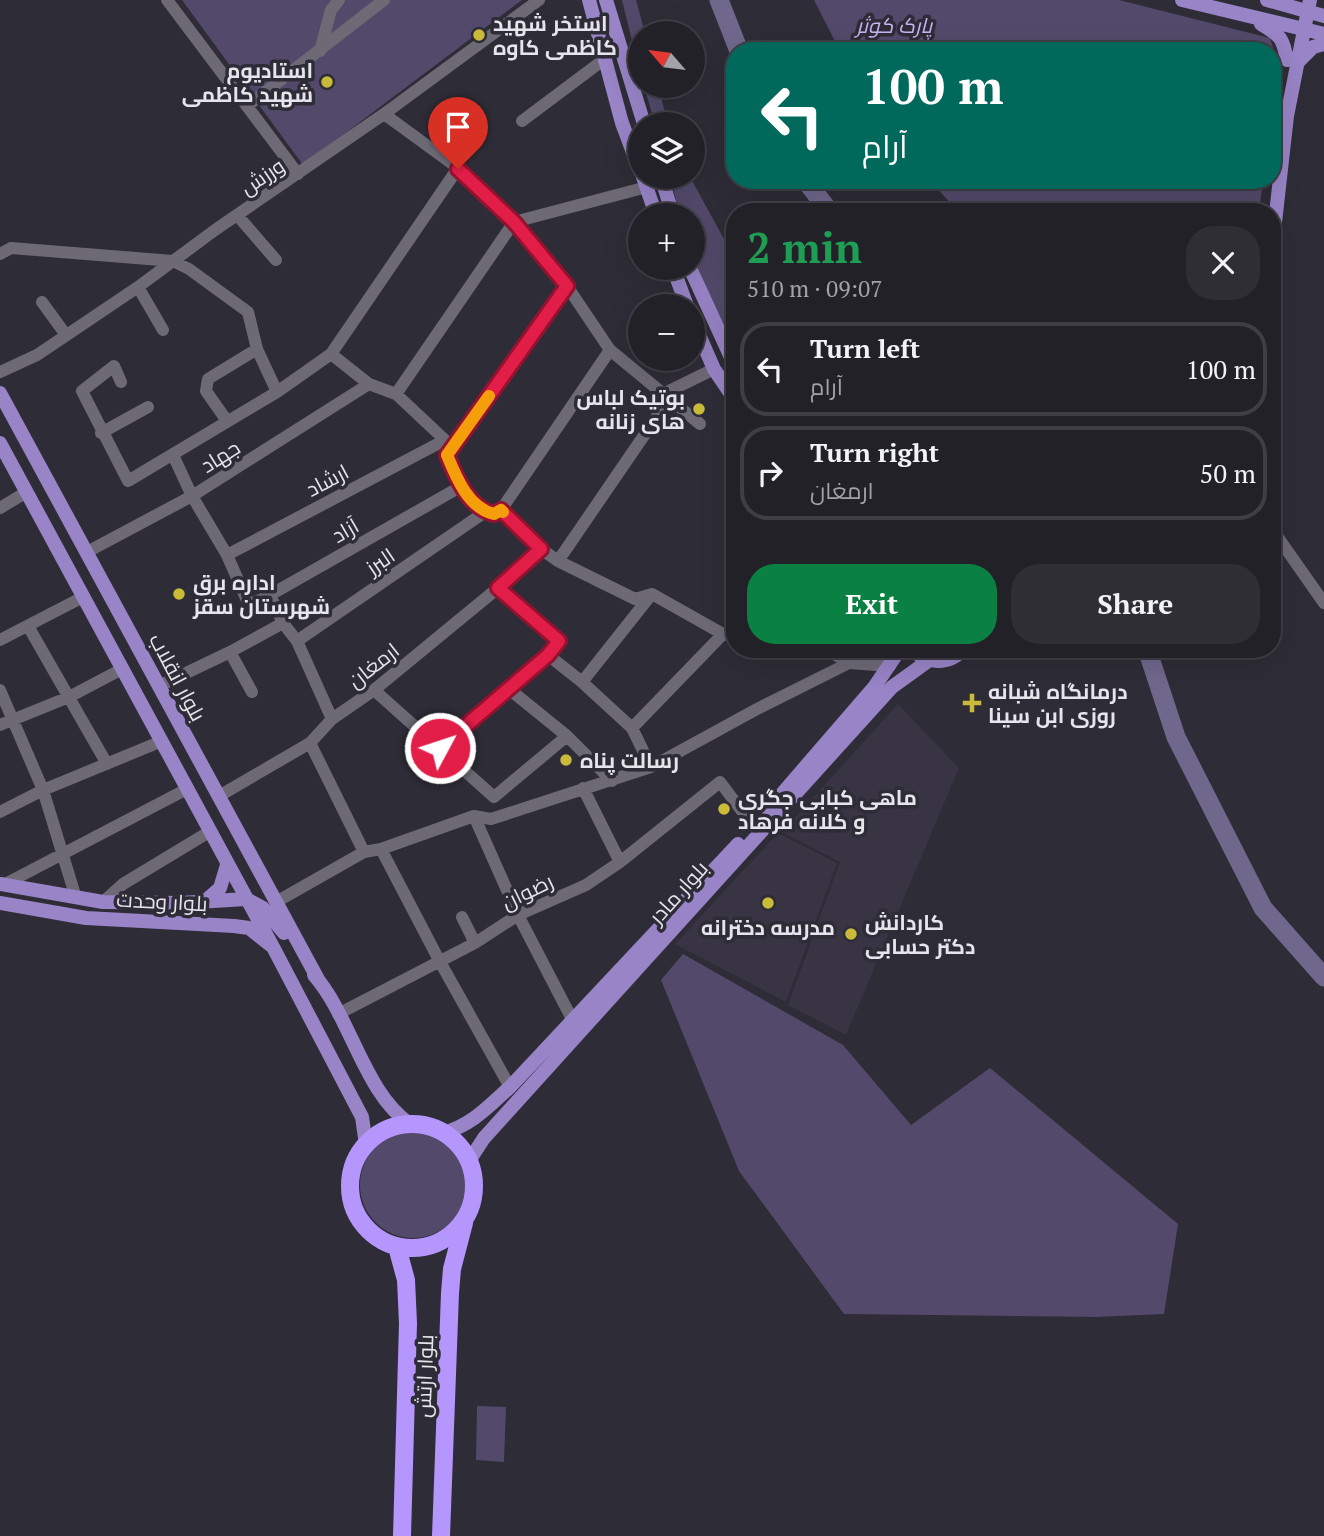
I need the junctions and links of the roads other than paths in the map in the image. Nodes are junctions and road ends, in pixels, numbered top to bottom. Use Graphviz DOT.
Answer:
graph roads {
  1 [pos="166,0"];
  2 [pos="340,0"];
  3 [pos="384,0"];
  4 [pos="539,0"];
  5 [pos="590,0"];
  6 [pos="606,0"];
  7 [pos="1182,0"];
  8 [pos="1267,0"];
  9 [pos="1304,5"];
  10 [pos="1247,15"];
  11 [pos="1324,16"];
  12 [pos="1299,29"];
  13 [pos="1324,34"];
  14 [pos="1324,44"];
  15 [pos="320,51"];
  16 [pos="606,58"];
  17 [pos="1291,63"];
  18 [pos="247,106"];
  19 [pos="640,112"];
  20 [pos="384,114"];
  21 [pos="522,121"];
  22 [pos="1281,131"];
  23 [pos="628,139"];
  24 [pos="458,169"];
  25 [pos="1281,169"];
  26 [pos="298,174"];
  27 [pos="628,187"];
  28 [pos="237,215"];
  29 [pos="514,222"];
  30 [pos="0,254"];
  31 [pos="276,260"];
  32 [pos="173,261"];
  33 [pos="695,280"];
  34 [pos="567,286"];
  35 [pos="138,287"];
  36 [pos="41,302"];
  37 [pos="163,330"];
  38 [pos="66,335"];
  39 [pos="705,348"];
  40 [pos="257,349"];
  41 [pos="726,349"];
  42 [pos="610,350"];
  43 [pos="331,354"];
  44 [pos="714,369"];
  45 [pos="0,373"];
  46 [pos="121,382"];
  47 [pos="369,384"];
  48 [pos="726,387"];
  49 [pos="277,392"];
  50 [pos="0,393"];
  51 [pos="396,394"];
  52 [pos="667,396"];
  53 [pos="148,407"];
  54 [pos="227,421"];
  55 [pos="701,424"];
  56 [pos="101,433"];
  57 [pos="445,440"];
  58 [pos="0,443"];
  59 [pos="173,455"];
  60 [pos="447,455"];
  61 [pos="460,487"];
  62 [pos="25,493"];
  63 [pos="192,496"];
  64 [pos="0,508"];
  65 [pos="501,510"];
  66 [pos="485,512"];
  67 [pos="1281,543"];
  68 [pos="541,549"];
  69 [pos="87,552"];
  70 [pos="227,555"];
  71 [pos="558,561"];
  72 [pos="498,588"];
  73 [pos="652,594"];
  74 [pos="271,595"];
  75 [pos="83,597"];
  76 [pos="1324,603"];
  77 [pos="283,623"];
  78 [pos="28,626"];
  79 [pos="99,627"];
  80 [pos="129,631"];
  81 [pos="726,633"];
  82 [pos="726,638"];
  83 [pos="0,640"];
  84 [pos="297,641"];
  85 [pos="230,652"];
  86 [pos="548,655"];
  87 [pos="841,658"];
  88 [pos="895,658"];
  89 [pos="922,658"];
  90 [pos="953,658"];
  91 [pos="929,661"];
  92 [pos="849,663"];
  93 [pos="890,666"];
  94 [pos="122,669"];
  95 [pos="582,682"];
  96 [pos="159,686"];
  97 [pos="509,689"];
  98 [pos="0,690"];
  99 [pos="374,690"];
  100 [pos="251,692"];
  101 [pos="69,697"];
  102 [pos="13,718"];
  103 [pos="332,719"];
  104 [pos="0,725"];
  105 [pos="632,728"];
  106 [pos="567,736"];
  107 [pos="163,741"];
  108 [pos="310,743"];
  109 [pos="440,748"];
  110 [pos="107,764"];
  111 [pos="651,767"];
  112 [pos="612,781"];
  113 [pos="583,788"];
  114 [pos="187,789"];
  115 [pos="43,790"];
  116 [pos="219,796"];
  117 [pos="0,812"];
  118 [pos="474,816"];
  119 [pos="754,827"];
  120 [pos="209,832"];
  121 [pos="381,849"];
  122 [pos="364,852"];
  123 [pos="61,854"];
  124 [pos="620,862"];
  125 [pos="227,865"];
  126 [pos="1,884"];
  127 [pos="76,898"];
  128 [pos="246,900"];
  129 [pos="103,902"];
  130 [pos="276,902"];
  131 [pos="210,903"];
  132 [pos="0,904"];
  133 [pos="519,915"];
  134 [pos="462,917"];
  135 [pos="220,925"];
  136 [pos="475,943"];
  137 [pos="273,947"];
  138 [pos="439,960"];
  139 [pos="319,981"];
  140 [pos="338,1014"];
  141 [pos="572,1019"];
  142 [pos="510,1087"];
  143 [pos="410,1124"];
  144 [pos="443,1132"];
  145 [pos="366,1145"];
  146 [pos="469,1161"];
  147 [pos="465,1219"];
  148 [pos="397,1247"];
  149 [pos="402,1536"];
  150 [pos="442,1536"];
  1 -- 18 [label="street"];
  2 -- 15 [label="street"];
  3 -- 15 [label="street"];
  4 -- 20 [label="street, ورزش"];
  5 -- 16 [label="main road"];
  6 -- 19 [label="main road"];
  7 -- 10 [label="main road"];
  8 -- 9 [label="main road"];
  9 -- 11 [label="main road"];
  9 -- 12 [label="main road"];
  10 -- 12 [label="main road"];
  10 -- 17 [label="main road"];
  12 -- 13 [label="main road"];
  12 -- 17 [label="main road"];
  14 -- 17 [label="main road"];
  15 -- 18 [label="street"];
  16 -- 21 [label="street"];
  16 -- 23 [label="main road"];
  17 -- 22 [label="main road"];
  17 -- 25 [label="main road"];
  18 -- 26 [label="street"];
  20 -- 24 [label="street"];
  20 -- 26 [label="street, ورزش"];
  24 -- 29 [label="street"];
  24 -- 43 [label="street"];
  26 -- 28 [label="street, ورزش"];
  27 -- 29 [label="street"];
  28 -- 31 [label="street"];
  28 -- 32 [label="street, ورزش"];
  29 -- 34 [label="street"];
  29 -- 51 [label="street"];
  30 -- 32 [label="street"];
  32 -- 35 [label="street, ورزش"];
  32 -- 40 [label="street"];
  33 -- 41 [label="main road"];
  34 -- 42 [label="street"];
  34 -- 60 [label="street"];
  35 -- 37 [label="street"];
  35 -- 38 [label="street, ورزش"];
  36 -- 38 [label="street"];
  38 -- 45 [label="street, ورزش"];
  39 -- 44 [label="main road"];
  40 -- 49 [label="street"];
  40 -- 54 [label="street"];
  42 -- 52 [label="street"];
  42 -- 65 [label="street"];
  43 -- 47 [label="street"];
  43 -- 49 [label="street"];
  44 -- 48 [label="main road"];
  44 -- 52 [label="street"];
  46 -- 56 [label="street"];
  47 -- 51 [label="street"];
  47 -- 63 [label="street, جهاد"];
  49 -- 54 [label="street"];
  50 -- 69 [label="main road, بلوار انقلاب"];
  51 -- 57 [label="street"];
  52 -- 55 [label="street"];
  52 -- 71 [label="street"];
  53 -- 56 [label="street"];
  54 -- 59 [label="street"];
  56 -- 59 [label="street"];
  57 -- 60 [label="street"];
  57 -- 70 [label="street, ارشاد"];
  58 -- 62 [label="main road, بلوار انقلاب"];
  59 -- 63 [label="street"];
  60 -- 61 [label="street"];
  61 -- 66 [label="street"];
  61 -- 74 [label="street, آزاد"];
  62 -- 64 [label="street"];
  62 -- 75 [label="main road, بلوار انقلاب"];
  63 -- 69 [label="street, جهاد"];
  63 -- 70 [label="street"];
  65 -- 66 [label="street"];
  65 -- 68 [label="street"];
  66 -- 84 [label="street, البرز"];
  67 -- 76 [label="street"];
  68 -- 71 [label="street"];
  68 -- 72 [label="street, ارمغان"];
  69 -- 80 [label="main road, بلوار انقلاب"];
  70 -- 74 [label="street, آزاد"];
  71 -- 73 [label="street"];
  72 -- 86 [label="street"];
  72 -- 99 [label="street, ارمغان"];
  73 -- 81 [label="street"];
  73 -- 95 [label="street"];
  74 -- 77 [label="street"];
  75 -- 78 [label="street"];
  75 -- 79 [label="main road, بلوار انقلاب"];
  77 -- 84 [label="street"];
  77 -- 85 [label="street"];
  78 -- 83 [label="street"];
  78 -- 101 [label="street"];
  79 -- 80 [label="main road"];
  79 -- 94 [label="main road, بلوار انقلاب"];
  80 -- 96 [label="main road, بلوار انقلاب"];
  82 -- 105 [label="street"];
  84 -- 103 [label="street"];
  85 -- 96 [label="street"];
  85 -- 100 [label="street"];
  86 -- 95 [label="street"];
  86 -- 97 [label="street"];
  87 -- 92 [label="street"];
  88 -- 93 [label="main road, بلوار مادر"];
  89 -- 91 [label="main road"];
  90 -- 91 [label="main road, بلوار مادر"];
  91 -- 146 [label="main road, بلوار مادر"];
  92 -- 93 [label="street"];
  92 -- 111 [label="street"];
  93 -- 119 [label="main road, بلوار مادر"];
  94 -- 101 [label="street"];
  94 -- 107 [label="main road, بلوار انقلاب"];
  95 -- 105 [label="street"];
  96 -- 116 [label="main road, بلوار انقلاب"];
  97 -- 106 [label="street"];
  97 -- 109 [label="street"];
  98 -- 102 [label="street"];
  99 -- 103 [label="street, ارمغان"];
  99 -- 109 [label="street"];
  101 -- 102 [label="street"];
  101 -- 110 [label="street"];
  102 -- 104 [label="street"];
  102 -- 115 [label="street"];
  103 -- 108 [label="street, ارمغان"];
  105 -- 111 [label="street"];
  106 -- 109 [label="street"];
  106 -- 112 [label="street"];
  107 -- 110 [label="street"];
  107 -- 114 [label="main road, بلوار انقلاب"];
  108 -- 116 [label="street, ارمغان"];
  108 -- 122 [label="street"];
  110 -- 115 [label="street"];
  111 -- 112 [label="street"];
  112 -- 113 [label="street"];
  113 -- 118 [label="street"];
  113 -- 124 [label="street"];
  114 -- 120 [label="main road, بلوار انقلاب"];
  114 -- 123 [label="street"];
  115 -- 117 [label="street"];
  115 -- 123 [label="street"];
  116 -- 130 [label="main road, بلوار انقلاب"];
  118 -- 121 [label="street"];
  118 -- 133 [label="street"];
  119 -- 124 [label="street, رضوان"];
  119 -- 141 [label="main road, بلوار مادر"];
  120 -- 125 [label="main road, بلوار انقلاب"];
  120 -- 129 [label="street"];
  121 -- 122 [label="street"];
  121 -- 138 [label="street"];
  122 -- 130 [label="street"];
  123 -- 126 [label="street"];
  123 -- 127 [label="street"];
  124 -- 133 [label="street, رضوان"];
  125 -- 128 [label="main road, بلوار انقلاب"];
  125 -- 131 [label="main road"];
  126 -- 127 [label="main road, بلوار وحدت"];
  127 -- 129 [label="main road, بلوار وحدت"];
  128 -- 131 [label="main road"];
  128 -- 137 [label="main road, بلوار انقلاب"];
  128 -- 139 [label="main road, بلوار انقلاب"];
  129 -- 131 [label="main road, بلوار وحدت"];
  130 -- 139 [label="main road, بلوار انقلاب"];
  131 -- 135 [label="main road"];
  132 -- 135 [label="main road, بلوار وحدت"];
  133 -- 136 [label="street, رضوان"];
  133 -- 141 [label="street"];
  134 -- 136 [label="street"];
  135 -- 137 [label="main road, بلوار وحدت"];
  136 -- 138 [label="street, رضوان"];
  137 -- 145 [label="main road, بلوار وحدت"];
  138 -- 140 [label="street, رضوان"];
  138 -- 142 [label="street"];
  139 -- 140 [label="main road, بلوار انقلاب"];
  140 -- 143 [label="main road, بلوار انقلاب"];
  141 -- 142 [label="main road, بلوار مادر"];
  142 -- 144 [label="main road, بلوار مادر"];
  143 -- 144 [label="highway"];
  143 -- 145 [label="highway"];
  144 -- 146 [label="highway"];
  145 -- 148 [label="highway"];
  146 -- 147 [label="highway"];
  147 -- 148 [label="highway"];
  147 -- 150 [label="highway, بلوار ارتش"];
  148 -- 149 [label="highway, بلوار ارتش"];
}
